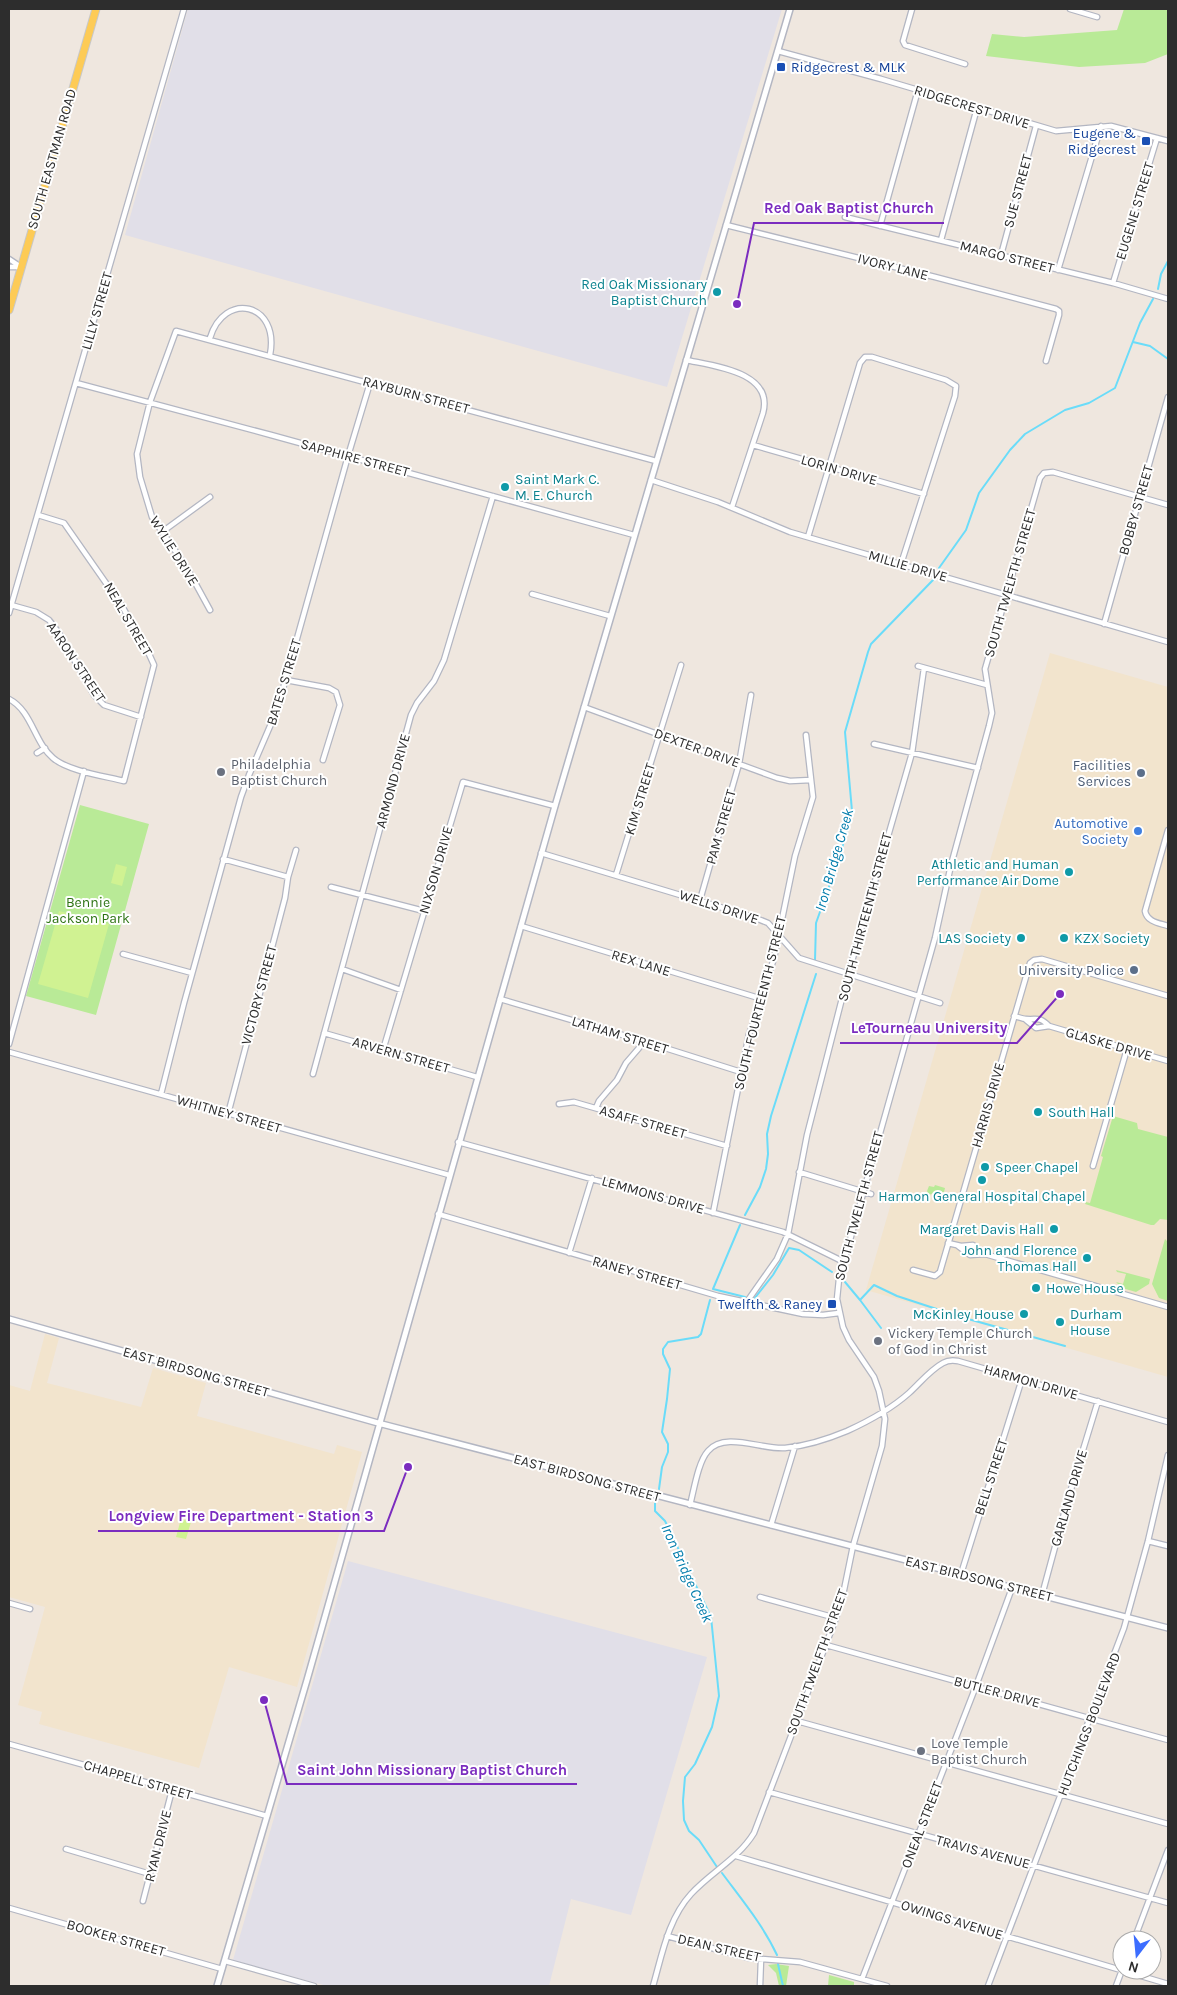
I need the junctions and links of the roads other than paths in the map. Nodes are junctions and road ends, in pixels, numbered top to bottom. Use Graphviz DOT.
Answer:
graph roads {
  1 [pos="96,9"];
  2 [pos="184,9"];
  3 [pos="790,9"];
  4 [pos="912,9"];
  5 [pos="1070,9"];
  6 [pos="1097,17"];
  7 [pos="778,51"];
  8 [pos="964,64"];
  9 [pos="918,90"];
  10 [pos="977,108"];
  11 [pos="1036,126"];
  12 [pos="1100,126"];
  13 [pos="1157,138"];
  14 [pos="1168,141"];
  15 [pos="846,217"];
  16 [pos="726,226"];
  17 [pos="880,226"];
  18 [pos="941,240"];
  19 [pos="1001,255"];
  20 [pos="9,259"];
  21 [pos="9,267"];
  22 [pos="21,267"];
  23 [pos="1058,270"];
  24 [pos="1113,284"];
  25 [pos="1168,299"];
  26 [pos="9,310"];
  27 [pos="176,330"];
  28 [pos="210,338"];
  29 [pos="270,355"];
  30 [pos="686,360"];
  31 [pos="1046,361"];
  32 [pos="76,383"];
  33 [pos="370,383"];
  34 [pos="1168,397"];
  35 [pos="150,402"];
  36 [pos="753,445"];
  37 [pos="348,456"];
  38 [pos="656,461"];
  39 [pos="830,467"];
  40 [pos="651,480"];
  41 [pos="924,494"];
  42 [pos="493,496"];
  43 [pos="210,497"];
  44 [pos="1140,497"];
  45 [pos="1168,505"];
  46 [pos="732,507"];
  47 [pos="38,515"];
  48 [pos="162,532"];
  49 [pos="634,535"];
  50 [pos="808,537"];
  51 [pos="901,564"];
  52 [pos="532,594"];
  53 [pos="1007,596"];
  54 [pos="11,605"];
  55 [pos="210,610"];
  56 [pos="9,613"];
  57 [pos="610,616"];
  58 [pos="1104,624"];
  59 [pos="1168,642"];
  60 [pos="681,665"];
  61 [pos="918,666"];
  62 [pos="924,668"];
  63 [pos="286,680"];
  64 [pos="987,685"];
  65 [pos="751,695"];
  66 [pos="9,699"];
  67 [pos="584,707"];
  68 [pos="140,717"];
  69 [pos="660,735"];
  70 [pos="806,735"];
  71 [pos="874,744"];
  72 [pos="45,748"];
  73 [pos="37,753"];
  74 [pos="912,753"];
  75 [pos="323,760"];
  76 [pos="739,764"];
  77 [pos="978,768"];
  78 [pos="84,771"];
  79 [pos="811,780"];
  80 [pos="555,806"];
  81 [pos="1168,830"];
  82 [pos="296,850"];
  83 [pos="541,853"];
  84 [pos="223,859"];
  85 [pos="616,875"];
  86 [pos="288,877"];
  87 [pos="331,887"];
  88 [pos="362,894"];
  89 [pos="700,900"];
  90 [pos="424,911"];
  91 [pos="520,926"];
  92 [pos="1168,926"];
  93 [pos="778,934"];
  94 [pos="123,954"];
  95 [pos="342,969"];
  96 [pos="192,973"];
  97 [pos="848,975"];
  98 [pos="401,990"];
  99 [pos="918,996"];
  100 [pos="1168,996"];
  101 [pos="500,999"];
  102 [pos="762,999"];
  103 [pos="940,1003"];
  104 [pos="1014,1016"];
  105 [pos="1026,1020"];
  106 [pos="1049,1026"];
  107 [pos="324,1033"];
  108 [pos="642,1041"];
  109 [pos="9,1044"];
  110 [pos="1127,1049"];
  111 [pos="383,1050"];
  112 [pos="9,1052"];
  113 [pos="1168,1061"];
  114 [pos="741,1072"];
  115 [pos="312,1074"];
  116 [pos="477,1077"];
  117 [pos="161,1094"];
  118 [pos="559,1104"];
  119 [pos="596,1108"];
  120 [pos="228,1114"];
  121 [pos="458,1142"];
  122 [pos="727,1146"];
  123 [pos="1093,1166"];
  124 [pos="799,1172"];
  125 [pos="449,1175"];
  126 [pos="592,1178"];
  127 [pos="862,1191"];
  128 [pos="871,1194"];
  129 [pos="713,1212"];
  130 [pos="438,1214"];
  131 [pos="788,1234"];
  132 [pos="948,1243"];
  133 [pos="958,1246"];
  134 [pos="569,1253"];
  135 [pos="985,1254"];
  136 [pos="842,1261"];
  137 [pos="913,1270"];
  138 [pos="746,1302"];
  139 [pos="1168,1307"];
  140 [pos="839,1313"];
  141 [pos="9,1319"];
  142 [pos="1022,1379"];
  143 [pos="1098,1401"];
  144 [pos="884,1410"];
  145 [pos="1168,1422"];
  146 [pos="378,1423"];
  147 [pos="795,1446"];
  148 [pos="1168,1454"];
  149 [pos="690,1505"];
  150 [pos="770,1525"];
  151 [pos="1148,1541"];
  152 [pos="853,1546"];
  153 [pos="1168,1546"];
  154 [pos="961,1574"];
  155 [pos="1012,1588"];
  156 [pos="1042,1595"];
  157 [pos="760,1597"];
  158 [pos="9,1604"];
  159 [pos="30,1609"];
  160 [pos="1128,1617"];
  161 [pos="836,1618"];
  162 [pos="1168,1628"];
  163 [pos="826,1645"];
  164 [pos="976,1686"];
  165 [pos="1091,1718"];
  166 [pos="796,1721"];
  167 [pos="1168,1740"];
  168 [pos="9,1744"];
  169 [pos="946,1762"];
  170 [pos="172,1790"];
  171 [pos="769,1792"];
  172 [pos="1062,1794"];
  173 [pos="267,1816"];
  174 [pos="1168,1824"];
  175 [pos="918,1834"];
  176 [pos="66,1849"];
  177 [pos="1168,1850"];
  178 [pos="736,1856"];
  179 [pos="1035,1866"];
  180 [pos="150,1874"];
  181 [pos="1150,1898"];
  182 [pos="892,1901"];
  183 [pos="143,1902"];
  184 [pos="1168,1903"];
  185 [pos="9,1908"];
  186 [pos="1138,1930"];
  187 [pos="667,1936"];
  188 [pos="1008,1936"];
  189 [pos="761,1959"];
  190 [pos="225,1961"];
  191 [pos="1112,1967"];
  192 [pos="222,1969"];
  193 [pos="862,1979"];
  194 [pos="1155,1980"];
  195 [pos="1168,1984"];
  196 [pos="217,1986"];
  197 [pos="314,1986"];
  198 [pos="653,1986"];
  199 [pos="760,1986"];
  200 [pos="887,1986"];
  201 [pos="988,1986"];
  1 -- 22 [label="main road, SOUTH EASTMAN ROAD"];
  2 -- 32 [label="street, LILLY STREET"];
  3 -- 7 [label="street"];
  4 -- 8 [label="street"];
  5 -- 6 [label="street"];
  7 -- 9 [label="street, RIDGECREST DRIVE"];
  7 -- 16 [label="street"];
  9 -- 10 [label="street, RIDGECREST DRIVE"];
  9 -- 17 [label="street"];
  10 -- 11 [label="street, RIDGECREST DRIVE"];
  10 -- 18 [label="street"];
  11 -- 12 [label="street, RIDGECREST DRIVE"];
  11 -- 19 [label="street, SUE STREET"];
  12 -- 13 [label="street, RIDGECREST DRIVE"];
  12 -- 23 [label="street"];
  13 -- 14 [label="street, RIDGECREST DRIVE"];
  13 -- 24 [label="street, EUGENE STREET"];
  15 -- 17 [label="street, MARGO STREET"];
  16 -- 30 [label="street"];
  16 -- 31 [label="street, IVORY LANE"];
  17 -- 18 [label="street, MARGO STREET"];
  18 -- 19 [label="street, MARGO STREET"];
  19 -- 23 [label="street, MARGO STREET"];
  20 -- 22 [label="street"];
  21 -- 22 [label="street"];
  22 -- 26 [label="main road, SOUTH EASTMAN ROAD"];
  23 -- 24 [label="street, MARGO STREET"];
  24 -- 25 [label="street, MARGO STREET"];
  27 -- 28 [label="street, RAYBURN STREET"];
  27 -- 35 [label="street, WYLIE DRIVE"];
  28 -- 29 [label="street, RAYBURN STREET"];
  28 -- 29 [label="street"];
  29 -- 33 [label="street, RAYBURN STREET"];
  30 -- 36 [label="street"];
  30 -- 38 [label="street"];
  32 -- 35 [label="street, SAPPHIRE STREET"];
  32 -- 47 [label="street, LILLY STREET"];
  33 -- 37 [label="street, BATES STREET"];
  33 -- 38 [label="street, RAYBURN STREET"];
  34 -- 44 [label="street, BOBBY STREET"];
  35 -- 37 [label="street, SAPPHIRE STREET"];
  35 -- 48 [label="street, WYLIE DRIVE"];
  36 -- 39 [label="street, LORIN DRIVE"];
  36 -- 46 [label="street"];
  37 -- 42 [label="street, SAPPHIRE STREET"];
  37 -- 63 [label="street, BATES STREET"];
  38 -- 40 [label="street"];
  39 -- 41 [label="street, LORIN DRIVE"];
  39 -- 41 [label="street"];
  39 -- 50 [label="street"];
  40 -- 46 [label="street, MILLIE DRIVE"];
  40 -- 49 [label="street"];
  41 -- 51 [label="street"];
  42 -- 49 [label="street, SAPPHIRE STREET"];
  42 -- 88 [label="street, ARMOND DRIVE"];
  43 -- 48 [label="street"];
  44 -- 45 [label="street"];
  44 -- 53 [label="street, SOUTH TWELFTH STREET"];
  44 -- 58 [label="street, BOBBY STREET"];
  46 -- 50 [label="street, MILLIE DRIVE"];
  47 -- 54 [label="street, LILLY STREET"];
  47 -- 68 [label="street, NEAL STREET"];
  48 -- 55 [label="street, WYLIE DRIVE"];
  49 -- 57 [label="street"];
  50 -- 51 [label="street, MILLIE DRIVE"];
  51 -- 53 [label="street, MILLIE DRIVE"];
  52 -- 57 [label="street"];
  53 -- 58 [label="street, MILLIE DRIVE"];
  53 -- 64 [label="street, SOUTH TWELFTH STREET"];
  54 -- 56 [label="street, LILLY STREET"];
  54 -- 68 [label="street, AARON STREET"];
  57 -- 67 [label="street"];
  58 -- 59 [label="street, MILLIE DRIVE"];
  60 -- 69 [label="street, KIM STREET"];
  61 -- 62 [label="street"];
  62 -- 64 [label="street"];
  62 -- 74 [label="street, SOUTH THIRTEENTH STREET"];
  63 -- 75 [label="street"];
  63 -- 84 [label="street, BATES STREET"];
  64 -- 77 [label="street, SOUTH TWELFTH STREET"];
  65 -- 76 [label="street, PAM STREET"];
  66 -- 72 [label="street"];
  67 -- 69 [label="street, DEXTER DRIVE"];
  67 -- 80 [label="street"];
  68 -- 78 [label="street, NEAL STREET"];
  69 -- 76 [label="street, DEXTER DRIVE"];
  69 -- 85 [label="street, KIM STREET"];
  70 -- 79 [label="street, SOUTH FOURTEENTH STREET"];
  71 -- 74 [label="street"];
  72 -- 73 [label="street"];
  72 -- 78 [label="street"];
  74 -- 77 [label="street"];
  74 -- 97 [label="street, SOUTH THIRTEENTH STREET"];
  76 -- 79 [label="street, DEXTER DRIVE"];
  76 -- 89 [label="street, PAM STREET"];
  77 -- 99 [label="street, SOUTH TWELFTH STREET"];
  78 -- 109 [label="street"];
  79 -- 93 [label="street, SOUTH FOURTEENTH STREET"];
  80 -- 83 [label="street"];
  80 -- 90 [label="street, NIXSON DRIVE"];
  81 -- 92 [label="street"];
  82 -- 86 [label="street, VICTORY STREET"];
  83 -- 85 [label="street, WELLS DRIVE"];
  83 -- 91 [label="street"];
  84 -- 86 [label="street"];
  84 -- 96 [label="street, BATES STREET"];
  85 -- 89 [label="street, WELLS DRIVE"];
  86 -- 120 [label="street, VICTORY STREET"];
  87 -- 88 [label="street"];
  88 -- 90 [label="street"];
  88 -- 95 [label="street, ARMOND DRIVE"];
  89 -- 93 [label="street, WELLS DRIVE"];
  90 -- 98 [label="street, NIXSON DRIVE"];
  91 -- 101 [label="street"];
  91 -- 102 [label="street, REX LANE"];
  93 -- 97 [label="street, WELLS DRIVE"];
  93 -- 102 [label="street, SOUTH FOURTEENTH STREET"];
  94 -- 96 [label="street"];
  95 -- 98 [label="street"];
  95 -- 107 [label="street, ARMOND DRIVE"];
  96 -- 117 [label="street, BATES STREET"];
  97 -- 99 [label="street, WELLS DRIVE"];
  97 -- 124 [label="street, SOUTH THIRTEENTH STREET"];
  98 -- 111 [label="street, NIXSON DRIVE"];
  99 -- 103 [label="street, WELLS DRIVE"];
  99 -- 127 [label="street, SOUTH TWELFTH STREET"];
  100 -- 104 [label="street, HARRIS DRIVE"];
  101 -- 108 [label="street, LATHAM STREET"];
  101 -- 116 [label="street"];
  102 -- 114 [label="street, SOUTH FOURTEENTH STREET"];
  104 -- 105 [label="street, GLASKE DRIVE"];
  104 -- 132 [label="street, HARRIS DRIVE"];
  105 -- 106 [label="street, GLASKE DRIVE"];
  105 -- 106 [label="street, GLASKE DRIVE"];
  106 -- 110 [label="street, GLASKE DRIVE"];
  107 -- 111 [label="street, ARVERN STREET"];
  107 -- 115 [label="street, ARMOND DRIVE"];
  108 -- 114 [label="street, LATHAM STREET"];
  108 -- 119 [label="street"];
  110 -- 113 [label="street, GLASKE DRIVE"];
  110 -- 123 [label="street"];
  111 -- 116 [label="street, ARVERN STREET"];
  112 -- 117 [label="street, WHITNEY STREET"];
  114 -- 122 [label="street, SOUTH FOURTEENTH STREET"];
  116 -- 121 [label="street"];
  117 -- 120 [label="street, WHITNEY STREET"];
  118 -- 119 [label="street, ASAFF STREET"];
  119 -- 122 [label="street, ASAFF STREET"];
  120 -- 125 [label="street, WHITNEY STREET"];
  121 -- 125 [label="street"];
  121 -- 126 [label="street, LEMMONS DRIVE"];
  122 -- 129 [label="street, SOUTH FOURTEENTH STREET"];
  124 -- 127 [label="street"];
  124 -- 131 [label="street, SOUTH THIRTEENTH STREET"];
  125 -- 130 [label="street"];
  126 -- 129 [label="street, LEMMONS DRIVE"];
  126 -- 134 [label="street"];
  127 -- 128 [label="street"];
  127 -- 136 [label="street, SOUTH TWELFTH STREET"];
  129 -- 131 [label="street, LEMMONS DRIVE"];
  130 -- 134 [label="street, RANEY STREET"];
  130 -- 146 [label="street"];
  131 -- 136 [label="street, LEMMONS DRIVE"];
  131 -- 138 [label="street, SOUTH THIRTEENTH STREET"];
  132 -- 133 [label="street"];
  132 -- 137 [label="street, HARRIS DRIVE"];
  133 -- 135 [label="street"];
  133 -- 135 [label="street"];
  134 -- 138 [label="street, RANEY STREET"];
  135 -- 139 [label="street"];
  136 -- 140 [label="street, SOUTH TWELFTH STREET"];
  138 -- 140 [label="street, RANEY STREET"];
  140 -- 144 [label="street, SOUTH TWELFTH STREET"];
  141 -- 146 [label="street, EAST BIRDSONG STREET"];
  142 -- 143 [label="street, HARMON DRIVE"];
  142 -- 144 [label="street, HARMON DRIVE"];
  142 -- 154 [label="street, BELL STREET"];
  143 -- 145 [label="street, HARMON DRIVE"];
  143 -- 156 [label="street, GARLAND DRIVE"];
  144 -- 147 [label="street, HARMON DRIVE"];
  144 -- 152 [label="street, SOUTH TWELFTH STREET"];
  146 -- 149 [label="street, EAST BIRDSONG STREET"];
  146 -- 173 [label="street"];
  147 -- 149 [label="street, HARMON DRIVE"];
  147 -- 150 [label="street"];
  148 -- 151 [label="street, HUTCHINGS BOULEVARD"];
  149 -- 150 [label="street, EAST BIRDSONG STREET"];
  150 -- 152 [label="street, EAST BIRDSONG STREET"];
  151 -- 153 [label="street"];
  151 -- 160 [label="street, HUTCHINGS BOULEVARD"];
  152 -- 154 [label="street, EAST BIRDSONG STREET"];
  152 -- 161 [label="street, SOUTH TWELFTH STREET"];
  154 -- 155 [label="street, EAST BIRDSONG STREET"];
  155 -- 156 [label="street, EAST BIRDSONG STREET"];
  155 -- 164 [label="street, ONEAL STREET"];
  156 -- 160 [label="street, EAST BIRDSONG STREET"];
  157 -- 161 [label="street"];
  158 -- 159 [label="street"];
  160 -- 162 [label="street, EAST BIRDSONG STREET"];
  160 -- 165 [label="street, HUTCHINGS BOULEVARD"];
  161 -- 163 [label="street, SOUTH TWELFTH STREET"];
  163 -- 164 [label="street, BUTLER DRIVE"];
  163 -- 166 [label="street, SOUTH TWELFTH STREET"];
  164 -- 165 [label="street, BUTLER DRIVE"];
  164 -- 169 [label="street, ONEAL STREET"];
  165 -- 167 [label="street, BUTLER DRIVE"];
  165 -- 172 [label="street, HUTCHINGS BOULEVARD"];
  166 -- 169 [label="street"];
  166 -- 171 [label="street, SOUTH TWELFTH STREET"];
  168 -- 170 [label="street, CHAPPELL STREET"];
  169 -- 172 [label="street"];
  169 -- 175 [label="street, ONEAL STREET"];
  170 -- 173 [label="street, CHAPPELL STREET"];
  170 -- 180 [label="street, RYAN DRIVE"];
  171 -- 175 [label="street, TRAVIS AVENUE"];
  171 -- 178 [label="street, SOUTH TWELFTH STREET"];
  172 -- 174 [label="street"];
  172 -- 179 [label="street, HUTCHINGS BOULEVARD"];
  173 -- 190 [label="street"];
  175 -- 179 [label="street, TRAVIS AVENUE"];
  175 -- 182 [label="street, ONEAL STREET"];
  176 -- 180 [label="street"];
  177 -- 181 [label="street"];
  178 -- 182 [label="street, OWINGS AVENUE"];
  178 -- 187 [label="street, SOUTH TWELFTH STREET"];
  179 -- 181 [label="street, TRAVIS AVENUE"];
  179 -- 188 [label="street, HUTCHINGS BOULEVARD"];
  180 -- 183 [label="street, RYAN DRIVE"];
  181 -- 184 [label="street, TRAVIS AVENUE"];
  181 -- 186 [label="street"];
  182 -- 188 [label="street, OWINGS AVENUE"];
  182 -- 193 [label="street, ONEAL STREET"];
  185 -- 192 [label="street, BOOKER STREET"];
  187 -- 189 [label="street, DEAN STREET"];
  187 -- 198 [label="street, SOUTH TWELFTH STREET"];
  188 -- 191 [label="street, OWINGS AVENUE"];
  188 -- 201 [label="street, HUTCHINGS BOULEVARD"];
  189 -- 193 [label="street, DEAN STREET"];
  189 -- 199 [label="street"];
  190 -- 192 [label="street"];
  190 -- 197 [label="street"];
  192 -- 196 [label="street"];
  193 -- 200 [label="street, DEAN STREET"];
  194 -- 195 [label="street, OWINGS AVENUE"];
}
